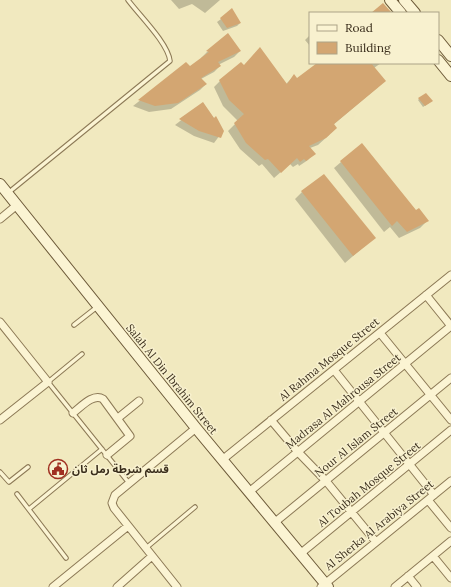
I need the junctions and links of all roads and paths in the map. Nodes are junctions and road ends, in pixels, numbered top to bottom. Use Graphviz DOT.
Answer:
graph roads {
  1 [pos="128,0"];
  2 [pos="390,0"];
  3 [pos="404,0"];
  4 [pos="399,12"];
  5 [pos="414,12"];
  6 [pos="439,41"];
  7 [pos="451,56"];
  8 [pos="439,61"];
  9 [pos="449,71"];
  10 [pos="0,184"];
  11 [pos="8,193"];
  12 [pos="17,205"];
  13 [pos="0,219"];
  14 [pos="451,275"];
  15 [pos="426,295"];
  16 [pos="98,306"];
  17 [pos="0,322"];
  18 [pos="74,325"];
  19 [pos="451,326"];
  20 [pos="380,333"];
  21 [pos="82,354"];
  22 [pos="405,364"];
  23 [pos="334,370"];
  24 [pos="451,378"];
  25 [pos="48,382"];
  26 [pos="430,394"];
  27 [pos="139,401"];
  28 [pos="359,402"];
  29 [pos="73,413"];
  30 [pos="118,418"];
  31 [pos="0,420"];
  32 [pos="271,420"];
  33 [pos="451,420"];
  34 [pos="196,428"];
  35 [pos="451,430"];
  36 [pos="384,433"];
  37 [pos="102,449"];
  38 [pos="298,452"];
  39 [pos="107,456"];
  40 [pos="222,460"];
  41 [pos="409,465"];
  42 [pos="28,467"];
  43 [pos="0,472"];
  44 [pos="326,480"];
  45 [pos="451,481"];
  46 [pos="129,483"];
  47 [pos="248,492"];
  48 [pos="17,494"];
  49 [pos="431,497"];
  50 [pos="195,507"];
  51 [pos="29,510"];
  52 [pos="351,512"];
  53 [pos="274,523"];
  54 [pos="128,526"];
  55 [pos="451,528"];
  56 [pos="451,541"];
  57 [pos="376,542"];
  58 [pos="146,548"];
  59 [pos="300,554"];
  60 [pos="152,556"];
  61 [pos="433,556"];
  62 [pos="66,558"];
  63 [pos="408,576"];
  64 [pos="451,578"];
  65 [pos="325,586"];
  66 [pos="53,587"];
  67 [pos="117,587"];
  68 [pos="177,587"];
  69 [pos="395,587"];
  70 [pos="417,587"];
  1 -- 11 [label="lane"];
  2 -- 4 [label="street"];
  3 -- 5 [label="street"];
  6 -- 7 [label="street"];
  8 -- 9 [label="street"];
  10 -- 11 [label="street, Salah Al Din Ibrahim Street"];
  11 -- 12 [label="street, Salah Al Din Ibrahim Street"];
  12 -- 13 [label="street"];
  12 -- 16 [label="street, Salah Al Din Ibrahim Street"];
  14 -- 15 [label="street, Al Rahma Mosque Street"];
  15 -- 19 [label="street"];
  15 -- 20 [label="street, Al Rahma Mosque Street"];
  16 -- 18 [label="lane"];
  16 -- 34 [label="street, Salah Al Din Ibrahim Street"];
  17 -- 25 [label="street"];
  19 -- 22 [label="street, Madrasa Al Mahrousa Street"];
  20 -- 22 [label="street"];
  20 -- 23 [label="street, Al Rahma Mosque Street"];
  21 -- 25 [label="lane"];
  22 -- 26 [label="street"];
  22 -- 28 [label="street, Madrasa Al Mahrousa Street"];
  23 -- 28 [label="street"];
  23 -- 32 [label="street, Al Rahma Mosque Street"];
  24 -- 26 [label="street, Nour Al Islam Street"];
  25 -- 29 [label="lane"];
  25 -- 31 [label="street"];
  26 -- 33 [label="street"];
  26 -- 36 [label="street, Nour Al Islam Street"];
  27 -- 30 [label="street"];
  28 -- 36 [label="street"];
  28 -- 38 [label="street, Madrasa Al Mahrousa Street"];
  29 -- 30 [label="street"];
  29 -- 37 [label="lane"];
  30 -- 39 [label="street"];
  32 -- 38 [label="street"];
  32 -- 40 [label="street, Al Rahma Mosque Street"];
  34 -- 40 [label="street, Salah Al Din Ibrahim Street"];
  34 -- 46 [label="street"];
  35 -- 41 [label="street, Al Toubah Mosque Street"];
  36 -- 41 [label="street"];
  36 -- 44 [label="street, Nour Al Islam Street"];
  37 -- 39 [label="lane"];
  37 -- 51 [label="lane"];
  38 -- 44 [label="street"];
  38 -- 47 [label="street, Madrasa Al Mahrousa Street"];
  39 -- 46 [label="lane"];
  40 -- 47 [label="street, Salah Al Din Ibrahim Street"];
  41 -- 49 [label="street"];
  41 -- 52 [label="street, Al Toubah Mosque Street"];
  42 -- 43 [label="lane"];
  44 -- 52 [label="street"];
  44 -- 53 [label="street, Nour Al Islam Street"];
  45 -- 49 [label="street, Al Sherka Al Arabiya Street"];
  46 -- 54 [label="street"];
  47 -- 53 [label="street, Salah Al Din Ibrahim Street"];
  48 -- 51 [label="lane"];
  49 -- 55 [label="street"];
  49 -- 57 [label="street, Al Sherka Al Arabiya Street"];
  50 -- 58 [label="lane"];
  51 -- 62 [label="lane"];
  52 -- 57 [label="street"];
  52 -- 59 [label="street, Al Toubah Mosque Street"];
  53 -- 59 [label="street, Salah Al Din Ibrahim Street"];
  54 -- 58 [label="street"];
  54 -- 66 [label="street"];
  56 -- 61 [label="street"];
  57 -- 65 [label="street, Al Sherka Al Arabiya Street"];
  58 -- 60 [label="street"];
  59 -- 65 [label="street, Salah Al Din Ibrahim Street"];
  60 -- 67 [label="street"];
  60 -- 68 [label="street"];
  61 -- 63 [label="street"];
  61 -- 64 [label="street"];
  63 -- 69 [label="street"];
  63 -- 70 [label="street"];
}
